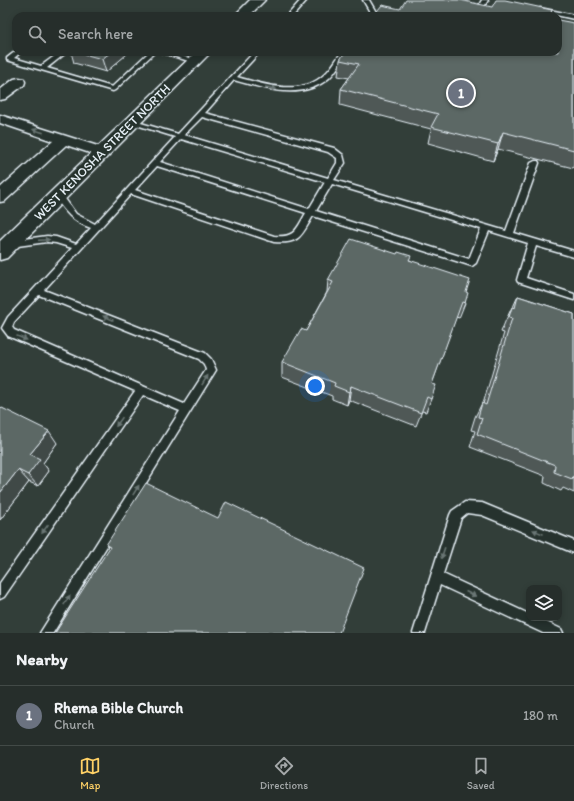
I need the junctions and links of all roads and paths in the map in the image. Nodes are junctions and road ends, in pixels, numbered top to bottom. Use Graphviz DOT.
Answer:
graph roads {
  1 [pos="258,0"];
  2 [pos="304,0"];
  3 [pos="366,0"];
  4 [pos="485,0"];
  5 [pos="536,9"];
  6 [pos="246,12"];
  7 [pos="294,12"];
  8 [pos="373,12"];
  9 [pos="478,12"];
  10 [pos="546,12"];
  11 [pos="562,17"];
  12 [pos="574,17"];
  13 [pos="13,56"];
  14 [pos="59,56"];
  15 [pos="148,56"];
  16 [pos="253,56"];
  17 [pos="342,56"];
  18 [pos="200,57"];
  19 [pos="42,69"];
  20 [pos="233,78"];
  21 [pos="19,82"];
  22 [pos="0,96"];
  23 [pos="200,114"];
  24 [pos="0,119"];
  25 [pos="132,122"];
  26 [pos="179,136"];
  27 [pos="64,139"];
  28 [pos="102,152"];
  29 [pos="155,163"];
  30 [pos="535,163"];
  31 [pos="330,181"];
  32 [pos="129,191"];
  33 [pos="58,195"];
  34 [pos="0,197"];
  35 [pos="311,212"];
  36 [pos="96,227"];
  37 [pos="486,228"];
  38 [pos="509,235"];
  39 [pos="533,242"];
  40 [pos="4,248"];
  41 [pos="77,248"];
  42 [pos="574,254"];
  43 [pos="38,291"];
  44 [pos="574,297"];
  45 [pos="141,390"];
  46 [pos="186,409"];
  47 [pos="574,547"];
  48 [pos="436,577"];
  49 [pos="0,593"];
  50 [pos="46,633"];
  51 [pos="419,633"];
  52 [pos="557,633"];
  1 -- 6 [label="main road"];
  2 -- 7 [label="lane"];
  3 -- 8 [label="lane"];
  4 -- 9 [label="lane"];
  5 -- 10 [label="lane"];
  11 -- 12 [label="lane"];
  13 -- 19 [label="lane"];
  14 -- 19 [label="lane"];
  15 -- 19 [label="lane"];
  16 -- 20 [label="lane"];
  20 -- 17 [label="lane, one-way"];
  18 -- 25 [label="main road, WEST KENOSHA STREET NORTH"];
  20 -- 23 [label="lane"];
  21 -- 22 [label="street"];
  23 -- 26 [label="lane"];
  23 -- 31 [label="lane"];
  27 -- 24 [label="street, one-way"];
  25 -- 26 [label="lane"];
  25 -- 28 [label="main road, WEST KENOSHA STREET NORTH"];
  26 -- 29 [label="lane"];
  26 -- 31 [label="lane"];
  27 -- 28 [label="street"];
  27 -- 34 [label="street"];
  28 -- 33 [label="main road, WEST KENOSHA STREET NORTH"];
  29 -- 32 [label="lane"];
  29 -- 35 [label="lane"];
  30 -- 38 [label="lane"];
  31 -- 35 [label="lane"];
  31 -- 37 [label="lane"];
  32 -- 35 [label="lane"];
  32 -- 36 [label="lane"];
  33 -- 36 [label="lane"];
  33 -- 40 [label="main road, WEST KENOSHA STREET NORTH"];
  35 -- 37 [label="lane"];
  36 -- 41 [label="lane"];
  37 -- 38 [label="lane"];
  38 -- 39 [label="lane"];
  39 -- 42 [label="lane"];
  39 -- 44 [label="lane"];
  40 -- 41 [label="lane, one-way"];
  41 -- 43 [label="lane"];
  43 -- 45 [label="lane, one-way"];
  46 -- 43 [label="lane, one-way"];
  45 -- 46 [label="lane"];
  45 -- 49 [label="lane, one-way"];
  50 -- 46 [label="lane, one-way"];
  47 -- 48 [label="lane, one-way"];
  48 -- 51 [label="lane"];
  48 -- 52 [label="lane, one-way"];
}
